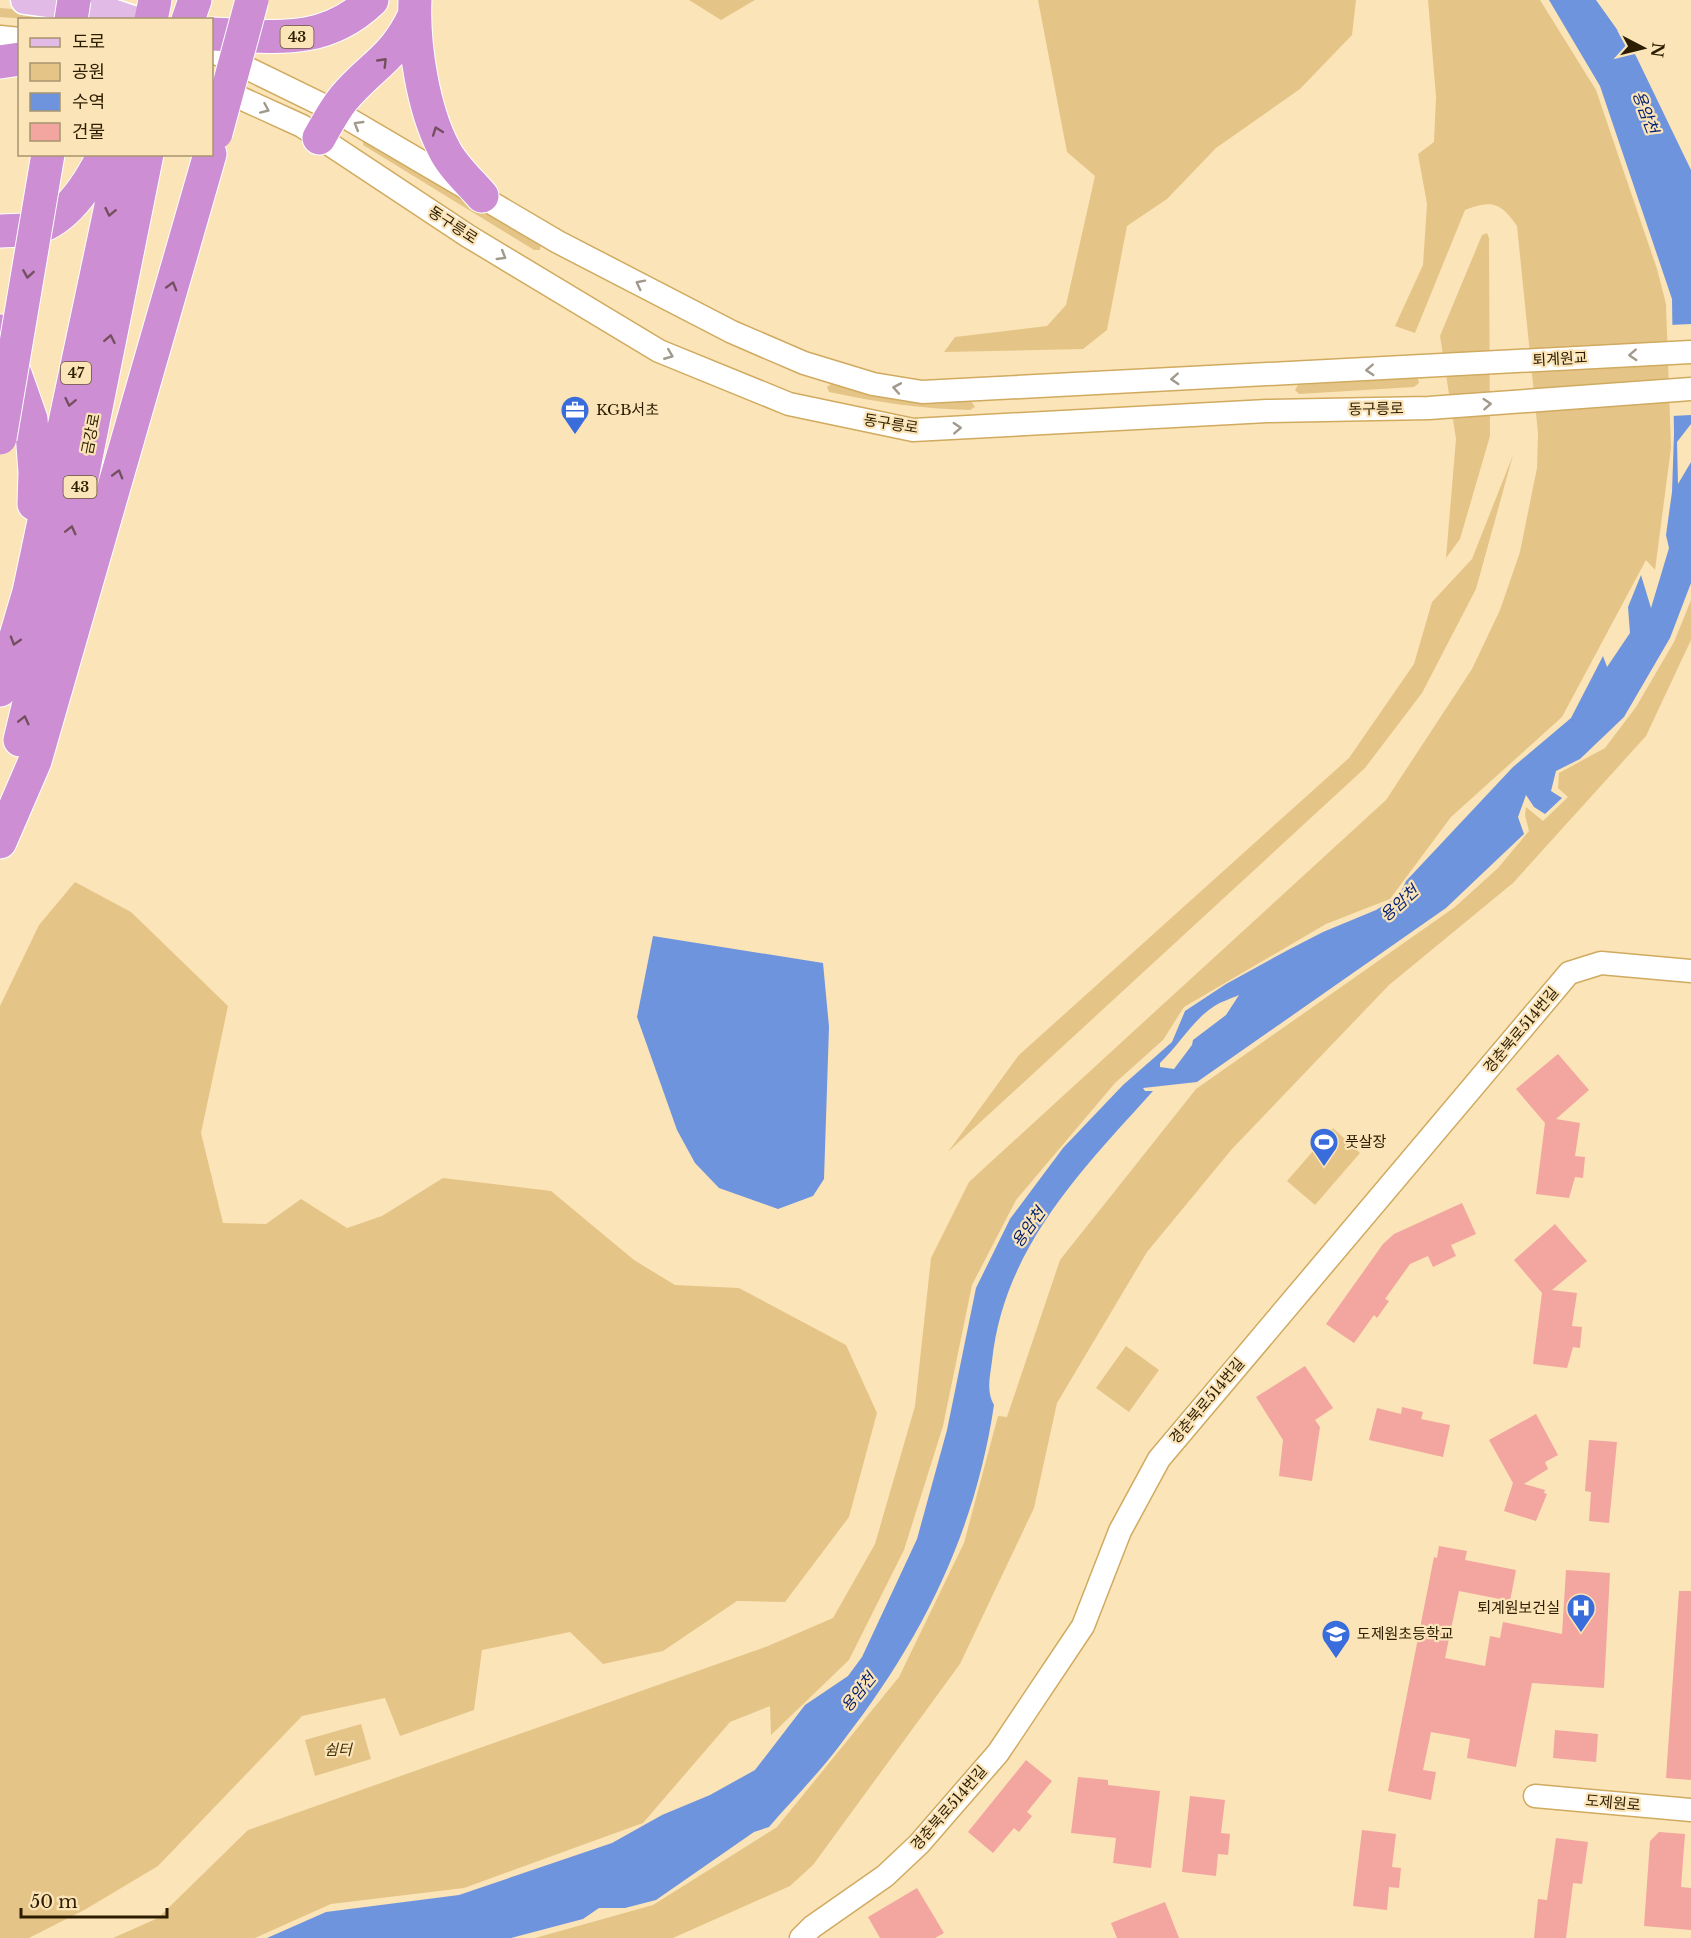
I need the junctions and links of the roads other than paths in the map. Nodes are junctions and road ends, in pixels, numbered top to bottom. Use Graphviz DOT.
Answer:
graph roads {
  1 [pos="25,0"];
  2 [pos="74,0"];
  3 [pos="155,0"];
  4 [pos="179,0"];
  5 [pos="195,0"];
  6 [pos="252,0"];
  7 [pos="372,0"];
  8 [pos="415,8"];
  9 [pos="71,18"];
  10 [pos="126,18"];
  11 [pos="151,18"];
  12 [pos="175,18"];
  13 [pos="189,18"];
  14 [pos="213,34"];
  15 [pos="0,37"];
  16 [pos="18,39"];
  17 [pos="213,52"];
  18 [pos="18,59"];
  19 [pos="0,62"];
  20 [pos="213,85"];
  21 [pos="327,125"];
  22 [pos="213,141"];
  23 [pos="48,156"];
  24 [pos="103,156"];
  25 [pos="122,156"];
  26 [pos="147,156"];
  27 [pos="209,156"];
  28 [pos="482,196"];
  29 [pos="0,231"];
  30 [pos="0,331"];
  31 [pos="1691,351"];
  32 [pos="1429,367"];
  33 [pos="1691,389"];
  34 [pos="0,438"];
  35 [pos="29,592"];
  36 [pos="0,690"];
  37 [pos="0,817"];
  38 [pos="0,842"];
  39 [pos="1691,971"];
  40 [pos="1535,1796"];
  41 [pos="1691,1810"];
  42 [pos="801,1938"];
  1 -- 10 [label="main road"];
  2 -- 9 [label="highway, bridge"];
  3 -- 11 [label="highway"];
  4 -- 12 [label="highway"];
  5 -- 13 [label="highway"];
  6 -- 22 [label="highway, bridge"];
  7 -- 14 [label="highway, 43"];
  21 -- 8 [label="highway, one-way"];
  28 -- 8 [label="highway, one-way"];
  15 -- 16 [label="street"];
  17 -- 21 [label="street, 동구릉로"];
  18 -- 19 [label="highway"];
  20 -- 21 [label="street, 동구릉로, one-way"];
  28 -- 21 [label="street, 동구릉로, one-way"];
  21 -- 33 [label="street, 동구릉로, one-way"];
  23 -- 34 [label="highway, one-way, bridge"];
  24 -- 29 [label="highway"];
  25 -- 35 [label="highway, 금강로 / 47, one-way"];
  37 -- 26 [label="highway, 금강로 / 43, one-way"];
  38 -- 27 [label="highway, one-way"];
  32 -- 28 [label="street, 동구릉로, one-way"];
  30 -- 35 [label="highway"];
  31 -- 32 [label="street, 퇴계원교, one-way"];
  35 -- 36 [label="highway, 금강로, one-way"];
  39 -- 42 [label="street, 경춘북로514번길"];
  40 -- 41 [label="street, 도제원로"];
}
